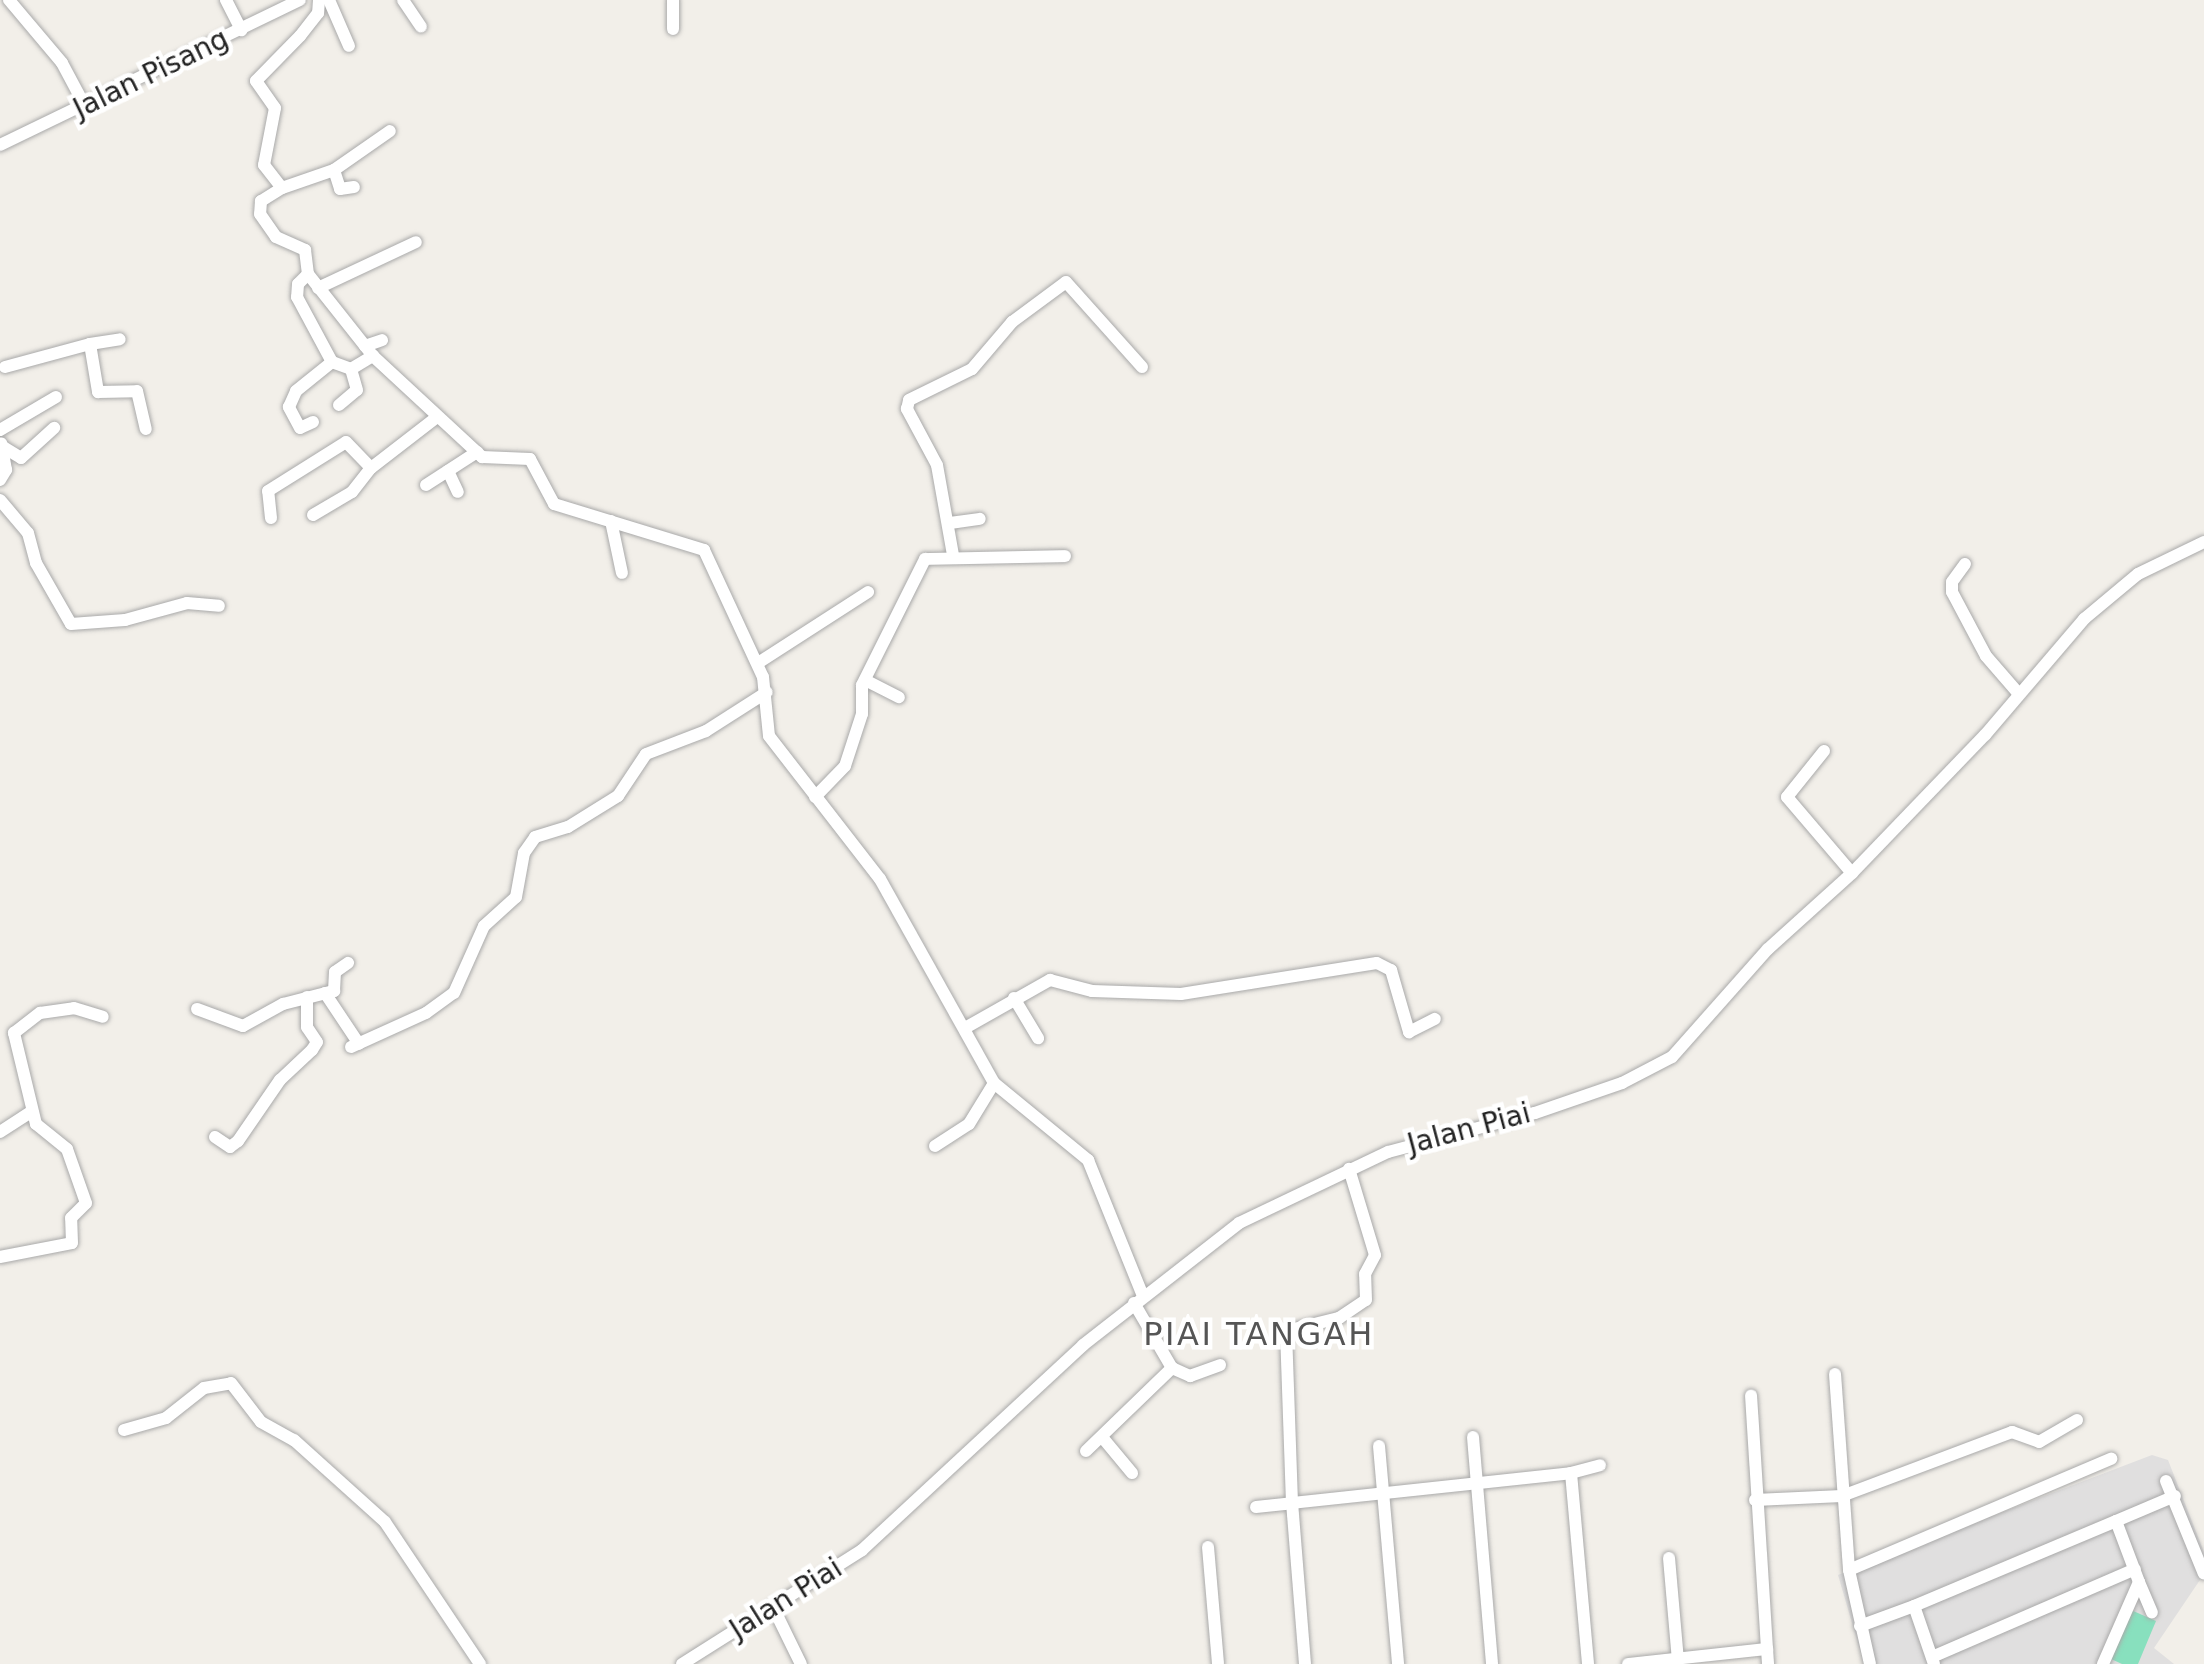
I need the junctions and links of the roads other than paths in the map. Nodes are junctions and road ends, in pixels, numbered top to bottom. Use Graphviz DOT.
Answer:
graph roads {
  1 [pos="8,0"];
  2 [pos="226,0"];
  3 [pos="300,0"];
  4 [pos="318,0"];
  5 [pos="330,0"];
  6 [pos="403,0"];
  7 [pos="672,0"];
  8 [pos="421,27"];
  9 [pos="673,29"];
  10 [pos="242,30"];
  11 [pos="349,46"];
  12 [pos="85,106"];
  13 [pos="390,131"];
  14 [pos="0,145"];
  15 [pos="334,170"];
  16 [pos="354,187"];
  17 [pos="282,188"];
  18 [pos="416,242"];
  19 [pos="308,274"];
  20 [pos="318,288"];
  21 [pos="120,338"];
  22 [pos="382,340"];
  23 [pos="90,344"];
  24 [pos="369,351"];
  25 [pos="332,362"];
  26 [pos="2,366"];
  27 [pos="1142,367"];
  28 [pos="351,369"];
  29 [pos="56,396"];
  30 [pos="338,405"];
  31 [pos="437,418"];
  32 [pos="313,422"];
  33 [pos="54,428"];
  34 [pos="146,429"];
  35 [pos="0,430"];
  36 [pos="1,444"];
  37 [pos="477,452"];
  38 [pos="372,468"];
  39 [pos="448,471"];
  40 [pos="0,480"];
  41 [pos="426,485"];
  42 [pos="458,492"];
  43 [pos="0,500"];
  44 [pos="313,515"];
  45 [pos="271,518"];
  46 [pos="980,519"];
  47 [pos="611,521"];
  48 [pos="950,524"];
  49 [pos="2204,542"];
  50 [pos="953,555"];
  51 [pos="1064,556"];
  52 [pos="1965,564"];
  53 [pos="622,573"];
  54 [pos="868,592"];
  55 [pos="219,606"];
  56 [pos="758,663"];
  57 [pos="865,680"];
  58 [pos="767,692"];
  59 [pos="2018,694"];
  60 [pos="899,696"];
  61 [pos="1824,751"];
  62 [pos="815,797"];
  63 [pos="1852,874"];
  64 [pos="348,963"];
  65 [pos="325,994"];
  66 [pos="307,997"];
  67 [pos="1014,998"];
  68 [pos="197,1009"];
  69 [pos="103,1017"];
  70 [pos="1435,1019"];
  71 [pos="965,1028"];
  72 [pos="1038,1038"];
  73 [pos="994,1083"];
  74 [pos="32,1112"];
  75 [pos="0,1132"];
  76 [pos="215,1137"];
  77 [pos="935,1146"];
  78 [pos="1349,1169"];
  79 [pos="0,1257"];
  80 [pos="1139,1300"];
  81 [pos="1220,1366"];
  82 [pos="1172,1368"];
  83 [pos="1835,1374"];
  84 [pos="1751,1396"];
  85 [pos="2077,1420"];
  86 [pos="124,1430"];
  87 [pos="1102,1437"];
  88 [pos="1473,1437"];
  89 [pos="1379,1446"];
  90 [pos="1086,1451"];
  91 [pos="2110,1459"];
  92 [pos="1600,1466"];
  93 [pos="1132,1472"];
  94 [pos="1571,1474"];
  95 [pos="2166,1482"];
  96 [pos="1476,1484"];
  97 [pos="1379,1492"];
  98 [pos="1842,1496"];
  99 [pos="2174,1496"];
  100 [pos="1755,1500"];
  101 [pos="1292,1503"];
  102 [pos="1256,1506"];
  103 [pos="2116,1521"];
  104 [pos="1208,1546"];
  105 [pos="1669,1558"];
  106 [pos="1849,1570"];
  107 [pos="2204,1574"];
  108 [pos="2137,1575"];
  109 [pos="1914,1606"];
  110 [pos="774,1609"];
  111 [pos="2152,1612"];
  112 [pos="1860,1626"];
  113 [pos="1767,1649"];
  114 [pos="477,1659"];
  115 [pos="1678,1660"];
  116 [pos="1933,1660"];
  117 [pos="682,1664"];
  118 [pos="800,1664"];
  119 [pos="1218,1664"];
  120 [pos="1305,1664"];
  121 [pos="1398,1664"];
  122 [pos="1492,1664"];
  123 [pos="1588,1664"];
  124 [pos="1628,1664"];
  125 [pos="1768,1664"];
  126 [pos="1870,1664"];
  127 [pos="2103,1664"];
  1 -- 12 [label="street"];
  2 -- 10 [label="street"];
  3 -- 10 [label="street, Jalan Pisang"];
  4 -- 17 [label="street"];
  5 -- 11 [label="street"];
  6 -- 8 [label="street"];
  7 -- 9 [label="street"];
  10 -- 12 [label="street, Jalan Pisang"];
  12 -- 14 [label="street, Jalan Pisang"];
  13 -- 15 [label="street"];
  15 -- 16 [label="street"];
  15 -- 17 [label="street"];
  17 -- 19 [label="street"];
  18 -- 20 [label="street"];
  19 -- 20 [label="street"];
  19 -- 25 [label="street"];
  20 -- 24 [label="street"];
  21 -- 23 [label="street"];
  22 -- 24 [label="street"];
  23 -- 26 [label="street"];
  23 -- 34 [label="street"];
  24 -- 28 [label="street"];
  24 -- 31 [label="street"];
  25 -- 28 [label="street"];
  25 -- 32 [label="street"];
  27 -- 48 [label="street"];
  28 -- 30 [label="street"];
  29 -- 35 [label="street"];
  31 -- 37 [label="street"];
  31 -- 38 [label="street"];
  33 -- 36 [label="street"];
  36 -- 40 [label="street"];
  37 -- 39 [label="street"];
  37 -- 47 [label="street"];
  38 -- 44 [label="street"];
  38 -- 45 [label="street"];
  39 -- 41 [label="street"];
  39 -- 42 [label="street"];
  43 -- 55 [label="street"];
  46 -- 48 [label="street"];
  47 -- 53 [label="street"];
  47 -- 56 [label="street"];
  48 -- 50 [label="street"];
  49 -- 59 [label="street, Jalan Piai"];
  50 -- 51 [label="street"];
  50 -- 57 [label="street"];
  52 -- 59 [label="street"];
  54 -- 56 [label="street"];
  56 -- 58 [label="street"];
  57 -- 60 [label="street"];
  57 -- 62 [label="street"];
  58 -- 62 [label="street"];
  58 -- 65 [label="street"];
  59 -- 63 [label="street, Jalan Piai"];
  61 -- 63 [label="street"];
  62 -- 71 [label="street"];
  63 -- 78 [label="street, Jalan Piai"];
  64 -- 65 [label="street"];
  65 -- 66 [label="street"];
  66 -- 68 [label="street"];
  66 -- 76 [label="street"];
  67 -- 70 [label="street"];
  67 -- 71 [label="street"];
  67 -- 72 [label="street"];
  69 -- 74 [label="street"];
  71 -- 73 [label="street"];
  73 -- 77 [label="street"];
  73 -- 80 [label="street"];
  74 -- 75 [label="street"];
  74 -- 79 [label="street"];
  78 -- 80 [label="street, Jalan Piai"];
  78 -- 101 [label="street"];
  80 -- 82 [label="street"];
  80 -- 110 [label="street, Jalan Piai"];
  81 -- 82 [label="street"];
  82 -- 87 [label="street"];
  83 -- 98 [label="street"];
  84 -- 100 [label="street"];
  85 -- 98 [label="street"];
  86 -- 114 [label="street"];
  87 -- 90 [label="street"];
  87 -- 93 [label="street"];
  88 -- 96 [label="street"];
  89 -- 97 [label="street"];
  91 -- 106 [label="street"];
  92 -- 94 [label="street"];
  94 -- 96 [label="street"];
  94 -- 123 [label="street"];
  95 -- 99 [label="street"];
  96 -- 97 [label="street"];
  96 -- 122 [label="street"];
  97 -- 101 [label="street"];
  97 -- 121 [label="street"];
  98 -- 100 [label="street"];
  98 -- 106 [label="street"];
  99 -- 103 [label="street"];
  99 -- 107 [label="street"];
  100 -- 113 [label="street"];
  101 -- 102 [label="street"];
  101 -- 120 [label="street"];
  103 -- 108 [label="street"];
  103 -- 109 [label="street"];
  104 -- 119 [label="street"];
  105 -- 115 [label="street"];
  106 -- 112 [label="street"];
  108 -- 111 [label="street"];
  108 -- 116 [label="street"];
  108 -- 127 [label="street"];
  109 -- 112 [label="street"];
  109 -- 116 [label="street"];
  110 -- 117 [label="street, Jalan Piai"];
  110 -- 118 [label="street"];
  112 -- 126 [label="street"];
  113 -- 115 [label="street"];
  113 -- 125 [label="street"];
  115 -- 124 [label="street"];
}
